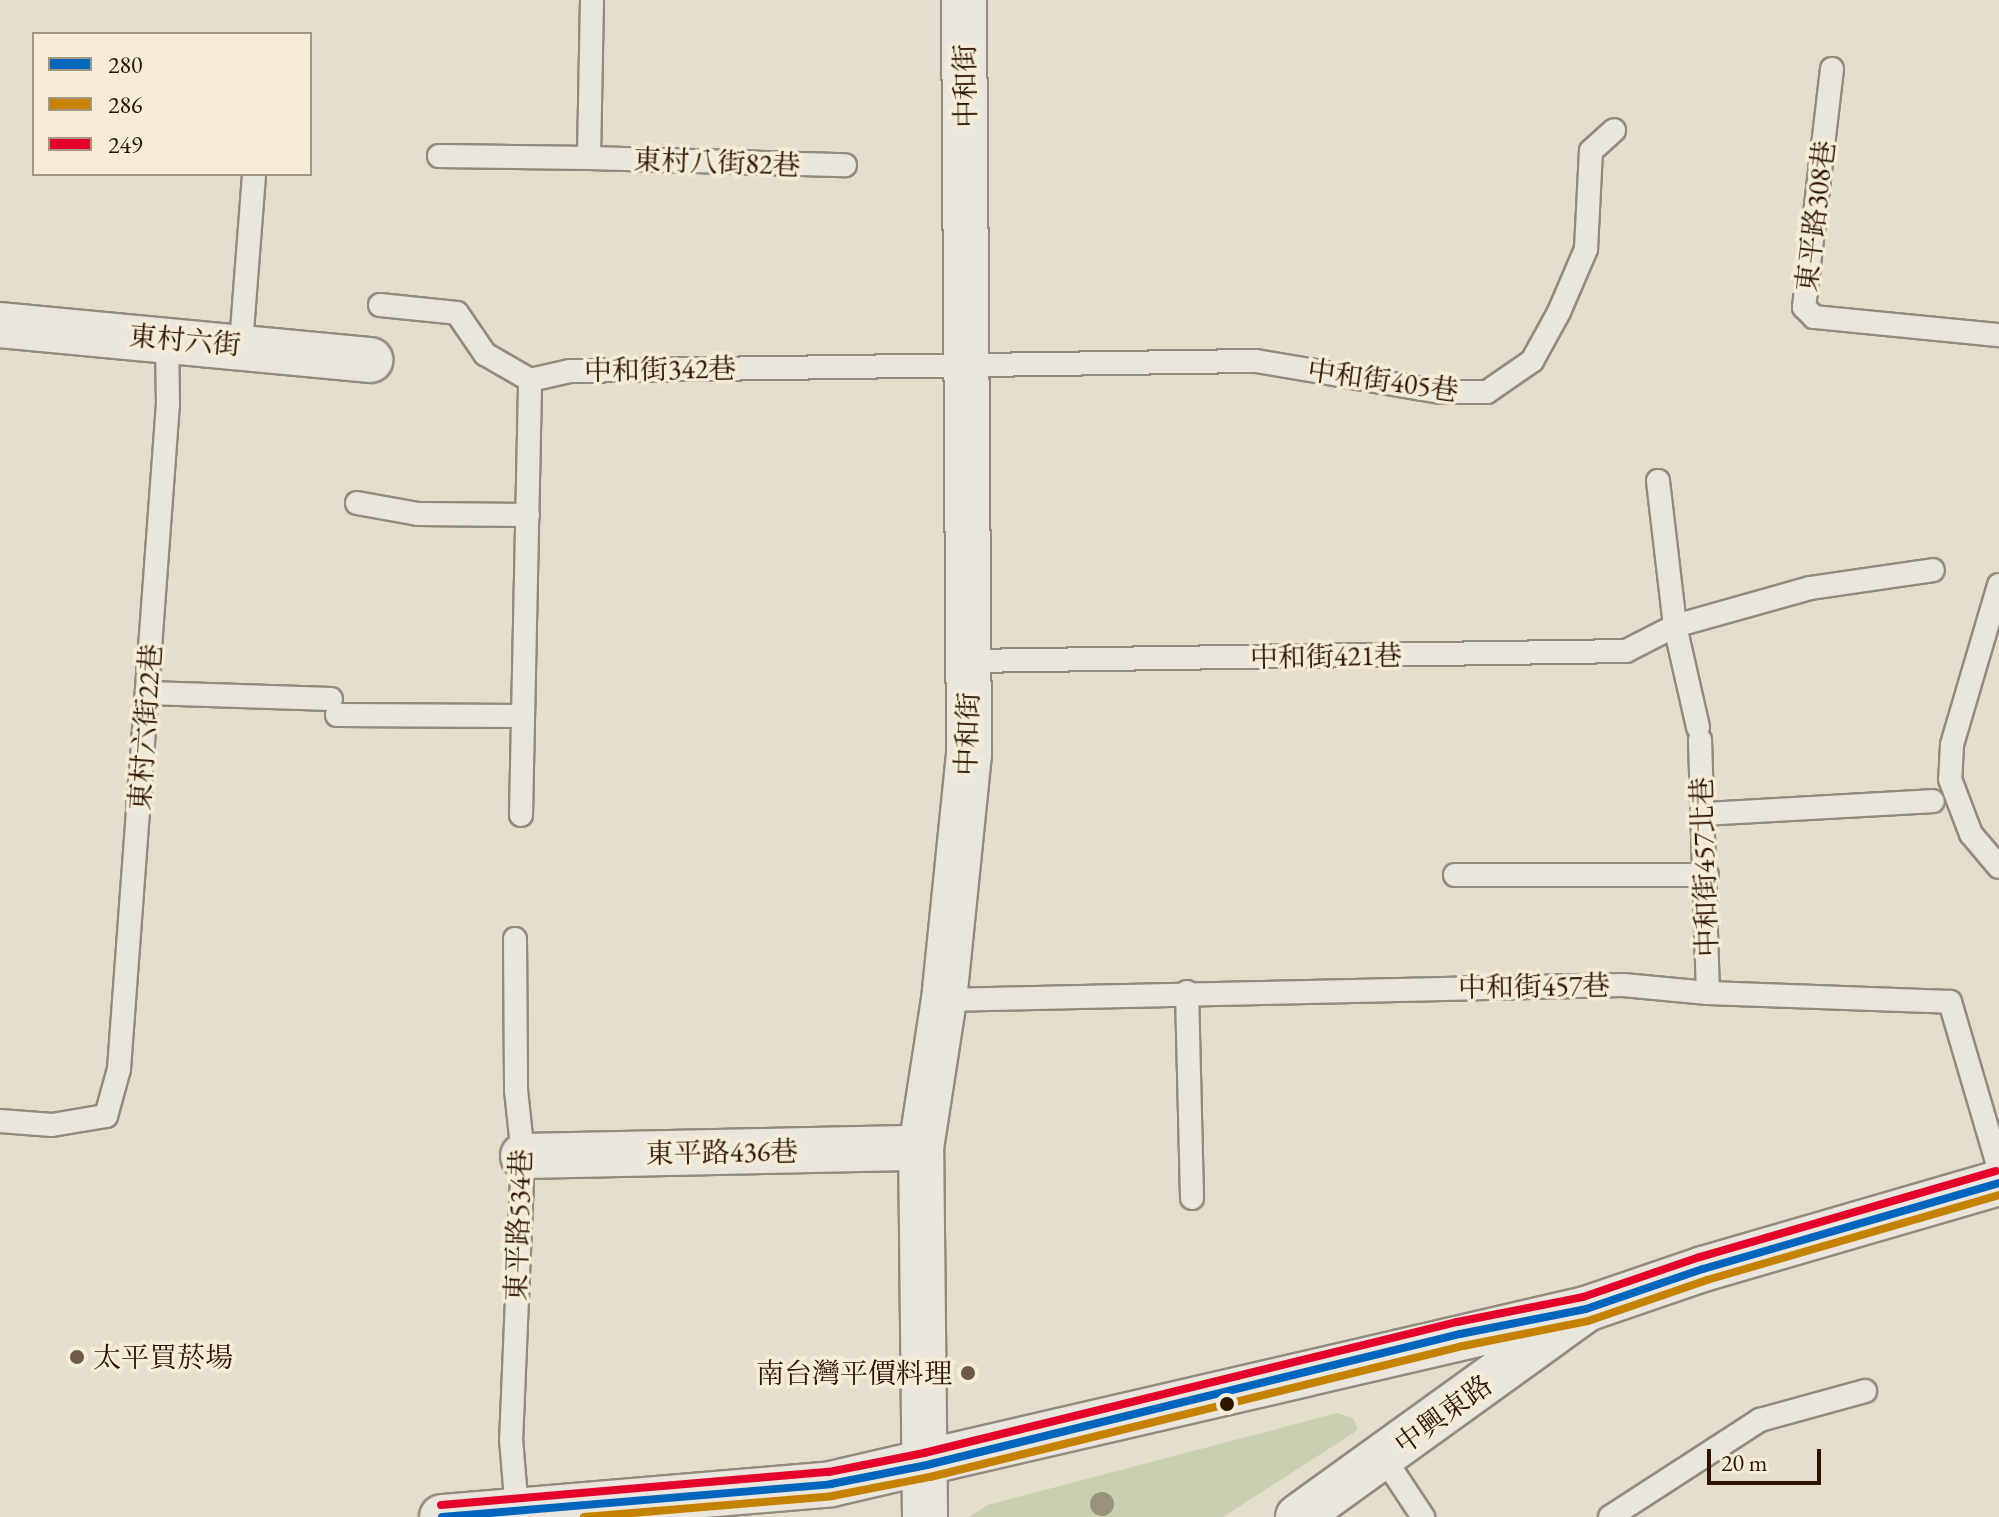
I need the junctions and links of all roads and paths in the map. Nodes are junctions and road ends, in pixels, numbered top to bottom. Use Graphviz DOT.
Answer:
graph roads {
  1 [pos="592,0"];
  2 [pos="964,0"];
  3 [pos="1832,69"];
  4 [pos="1614,130"];
  5 [pos="439,156"];
  6 [pos="589,158"];
  7 [pos="845,165"];
  8 [pos="254,176"];
  9 [pos="380,305"];
  10 [pos="0,325"];
  11 [pos="1999,335"];
  12 [pos="167,337"];
  13 [pos="241,344"];
  14 [pos="370,360"];
  15 [pos="970,363"];
  16 [pos="530,380"];
  17 [pos="1658,481"];
  18 [pos="357,503"];
  19 [pos="528,515"];
  20 [pos="1933,570"];
  21 [pos="1999,585"];
  22 [pos="1675,626"];
  23 [pos="970,661"];
  24 [pos="148,693"];
  25 [pos="523,716"];
  26 [pos="1933,801"];
  27 [pos="1704,814"];
  28 [pos="521,815"];
  29 [pos="1999,867"];
  30 [pos="1455,875"];
  31 [pos="1707,875"];
  32 [pos="515,939"];
  33 [pos="1187,992"];
  34 [pos="1708,993"];
  35 [pos="944,1000"];
  36 [pos="0,1121"];
  37 [pos="921,1148"];
  38 [pos="523,1156"];
  39 [pos="1999,1168"];
  40 [pos="1999,1183"];
  41 [pos="1192,1198"];
  42 [pos="1586,1309"];
  43 [pos="1865,1391"];
  44 [pos="1384,1458"];
  45 [pos="927,1465"];
  46 [pos="517,1511"];
  47 [pos="442,1517"];
  48 [pos="925,1517"];
  49 [pos="1298,1517"];
  50 [pos="1423,1517"];
  51 [pos="1610,1517"];
  1 -- 6 [label="lane"];
  2 -- 15 [label="street, 中和街"];
  3 -- 11 [label="lane, 東平路308巷"];
  4 -- 15 [label="lane, 中和街405巷"];
  5 -- 6 [label="lane, 東村八街82巷"];
  6 -- 7 [label="lane, 東村八街82巷"];
  8 -- 13 [label="lane"];
  9 -- 16 [label="lane"];
  10 -- 12 [label="street, 東村六街"];
  12 -- 13 [label="street, 東村六街"];
  12 -- 24 [label="lane, 東村六街22巷"];
  13 -- 14 [label="street, 東村六街"];
  15 -- 16 [label="lane, 中和街342巷"];
  15 -- 23 [label="street, 中和街"];
  16 -- 19 [label="lane"];
  17 -- 22 [label="lane"];
  18 -- 19 [label="lane"];
  19 -- 25 [label="lane"];
  20 -- 22 [label="lane, 中和街421巷"];
  21 -- 29 [label="lane"];
  22 -- 23 [label="lane, 中和街421巷"];
  22 -- 27 [label="lane, 中和街457北巷"];
  23 -- 35 [label="street, 中和街"];
  24 -- 25 [label="lane"];
  24 -- 36 [label="lane, 東村六街22巷"];
  25 -- 28 [label="lane"];
  26 -- 27 [label="lane"];
  27 -- 31 [label="lane, 中和街457北巷"];
  30 -- 31 [label="lane"];
  31 -- 34 [label="lane, 中和街457北巷"];
  32 -- 38 [label="lane, 東平路534巷"];
  33 -- 34 [label="lane, 中和街457巷"];
  33 -- 35 [label="lane, 中和街457巷"];
  33 -- 41 [label="lane"];
  34 -- 39 [label="lane, 中和街457巷"];
  35 -- 37 [label="street, 中和街"];
  37 -- 38 [label="street, 東平路436巷"];
  37 -- 45 [label="street, 中和街"];
  38 -- 46 [label="lane, 東平路534巷"];
  40 -- 42 [label="street"];
  42 -- 44 [label="street, 中興東路"];
  42 -- 45 [label="street"];
  43 -- 51 [label="lane"];
  44 -- 49 [label="street, 中興東路"];
  44 -- 50 [label="lane"];
  45 -- 46 [label="street"];
  45 -- 48 [label="street, 中和街"];
  46 -- 47 [label="street"];
}
